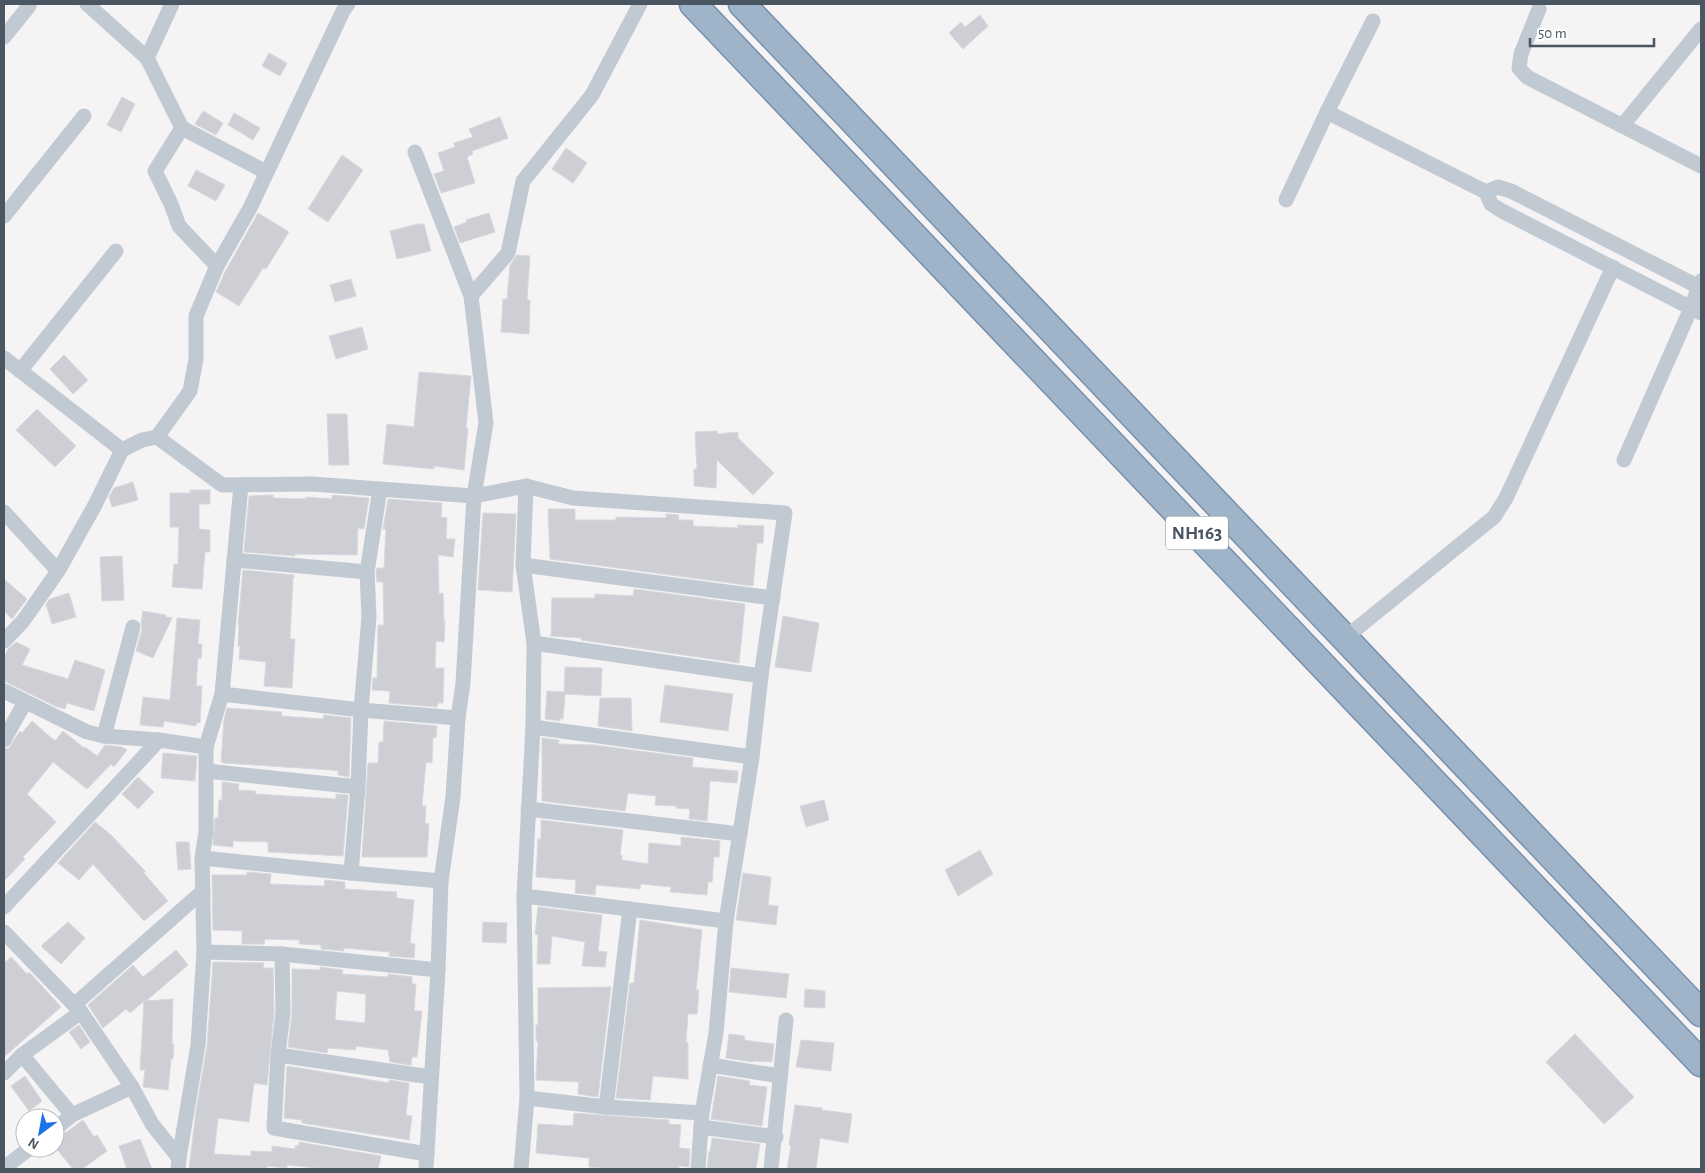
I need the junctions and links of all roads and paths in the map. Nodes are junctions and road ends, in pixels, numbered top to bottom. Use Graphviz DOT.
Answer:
graph roads {
  1 [pos="87,4"];
  2 [pos="172,4"];
  3 [pos="348,4"];
  4 [pos="640,4"];
  5 [pos="693,4"];
  6 [pos="742,4"];
  7 [pos="29,6"];
  8 [pos="1539,9"];
  9 [pos="1373,20"];
  10 [pos="1701,29"];
  11 [pos="4,36"];
  12 [pos="147,58"];
  13 [pos="1327,112"];
  14 [pos="84,116"];
  15 [pos="1622,126"];
  16 [pos="182,128"];
  17 [pos="415,152"];
  18 [pos="1701,166"];
  19 [pos="266,172"];
  20 [pos="1486,192"];
  21 [pos="1286,200"];
  22 [pos="4,216"];
  23 [pos="116,251"];
  24 [pos="217,266"];
  25 [pos="1613,267"];
  26 [pos="1701,285"];
  27 [pos="471,296"];
  28 [pos="1696,311"];
  29 [pos="4,358"];
  30 [pos="20,371"];
  31 [pos="157,437"];
  32 [pos="122,450"];
  33 [pos="1624,460"];
  34 [pos="241,485"];
  35 [pos="526,486"];
  36 [pos="380,489"];
  37 [pos="474,496"];
  38 [pos="4,512"];
  39 [pos="234,560"];
  40 [pos="523,565"];
  41 [pos="58,571"];
  42 [pos="367,572"];
  43 [pos="773,598"];
  44 [pos="133,627"];
  45 [pos="1345,638"];
  46 [pos="4,642"];
  47 [pos="534,643"];
  48 [pos="761,676"];
  49 [pos="4,691"];
  50 [pos="222,694"];
  51 [pos="25,702"];
  52 [pos="361,710"];
  53 [pos="458,718"];
  54 [pos="533,727"];
  55 [pos="104,736"];
  56 [pos="4,740"];
  57 [pos="159,740"];
  58 [pos="206,747"];
  59 [pos="752,758"];
  60 [pos="207,771"];
  61 [pos="358,786"];
  62 [pos="528,809"];
  63 [pos="740,834"];
  64 [pos="202,858"];
  65 [pos="351,873"];
  66 [pos="440,881"];
  67 [pos="203,891"];
  68 [pos="524,896"];
  69 [pos="4,907"];
  70 [pos="630,908"];
  71 [pos="726,921"];
  72 [pos="4,932"];
  73 [pos="204,952"];
  74 [pos="282,954"];
  75 [pos="438,970"];
  76 [pos="77,1009"];
  77 [pos="1701,1013"];
  78 [pos="786,1020"];
  79 [pos="22,1055"];
  80 [pos="278,1055"];
  81 [pos="1701,1063"];
  82 [pos="710,1065"];
  83 [pos="4,1072"];
  84 [pos="780,1076"];
  85 [pos="431,1077"];
  86 [pos="132,1087"];
  87 [pos="527,1098"];
  88 [pos="606,1107"];
  89 [pos="72,1116"];
  90 [pos="701,1120"];
  91 [pos="65,1121"];
  92 [pos="776,1137"];
  93 [pos="427,1154"];
  94 [pos="17,1158"];
  95 [pos="178,1164"];
  96 [pos="4,1168"];
  97 [pos="426,1169"];
  98 [pos="521,1169"];
  99 [pos="698,1169"];
  100 [pos="771,1169"];
  1 -- 12 [label="street"];
  2 -- 12 [label="street"];
  3 -- 19 [label="street"];
  4 -- 27 [label="street"];
  5 -- 81 [label="highway, NH163"];
  6 -- 45 [label="highway, NH163"];
  7 -- 11 [label="street"];
  8 -- 15 [label="street"];
  9 -- 13 [label="street"];
  10 -- 15 [label="street"];
  12 -- 16 [label="street"];
  13 -- 20 [label="street"];
  13 -- 21 [label="street"];
  14 -- 22 [label="street"];
  15 -- 18 [label="street"];
  16 -- 19 [label="street"];
  16 -- 24 [label="street"];
  17 -- 27 [label="street"];
  19 -- 24 [label="street"];
  20 -- 25 [label="street"];
  20 -- 26 [label="street"];
  23 -- 30 [label="street"];
  24 -- 31 [label="street"];
  25 -- 28 [label="street"];
  25 -- 45 [label="street"];
  26 -- 28 [label="street"];
  27 -- 37 [label="street"];
  28 -- 33 [label="street"];
  29 -- 30 [label="street"];
  30 -- 32 [label="street"];
  31 -- 32 [label="street"];
  31 -- 34 [label="street"];
  32 -- 41 [label="street"];
  34 -- 36 [label="street"];
  34 -- 39 [label="street"];
  35 -- 37 [label="street"];
  35 -- 40 [label="street"];
  35 -- 43 [label="street"];
  36 -- 37 [label="street"];
  36 -- 42 [label="street"];
  37 -- 53 [label="street"];
  38 -- 41 [label="street"];
  39 -- 42 [label="street"];
  39 -- 50 [label="street"];
  40 -- 43 [label="street"];
  40 -- 47 [label="street"];
  41 -- 46 [label="street"];
  42 -- 52 [label="street"];
  43 -- 48 [label="street"];
  44 -- 55 [label="street"];
  45 -- 77 [label="highway, NH163"];
  47 -- 48 [label="street"];
  47 -- 54 [label="street"];
  48 -- 59 [label="street"];
  49 -- 51 [label="street"];
  50 -- 52 [label="street"];
  50 -- 58 [label="street"];
  51 -- 55 [label="street"];
  51 -- 56 [label="street"];
  52 -- 53 [label="street"];
  52 -- 61 [label="street"];
  53 -- 66 [label="street"];
  54 -- 59 [label="street"];
  54 -- 62 [label="street"];
  55 -- 57 [label="street"];
  57 -- 58 [label="street"];
  57 -- 69 [label="street"];
  58 -- 60 [label="street"];
  59 -- 63 [label="street"];
  60 -- 61 [label="street"];
  60 -- 64 [label="street"];
  61 -- 65 [label="street"];
  62 -- 63 [label="street"];
  62 -- 68 [label="street"];
  63 -- 71 [label="street"];
  64 -- 65 [label="street"];
  64 -- 67 [label="street"];
  65 -- 66 [label="street"];
  66 -- 75 [label="street"];
  67 -- 73 [label="street"];
  67 -- 76 [label="street"];
  68 -- 70 [label="street"];
  68 -- 87 [label="street"];
  70 -- 71 [label="street"];
  70 -- 88 [label="street"];
  71 -- 82 [label="street"];
  72 -- 76 [label="street"];
  73 -- 74 [label="street"];
  73 -- 95 [label="street"];
  74 -- 75 [label="street"];
  74 -- 80 [label="street"];
  75 -- 85 [label="street"];
  76 -- 79 [label="street"];
  76 -- 86 [label="street"];
  78 -- 84 [label="street"];
  79 -- 83 [label="street"];
  79 -- 89 [label="street"];
  80 -- 85 [label="street"];
  80 -- 93 [label="street"];
  82 -- 84 [label="street"];
  82 -- 90 [label="street"];
  84 -- 92 [label="street"];
  85 -- 93 [label="street"];
  86 -- 89 [label="street"];
  86 -- 95 [label="street"];
  87 -- 88 [label="street"];
  87 -- 98 [label="street"];
  88 -- 90 [label="street"];
  89 -- 91 [label="street"];
  90 -- 92 [label="street"];
  90 -- 99 [label="street"];
  92 -- 100 [label="street"];
  93 -- 97 [label="street"];
  94 -- 96 [label="street"];
}
